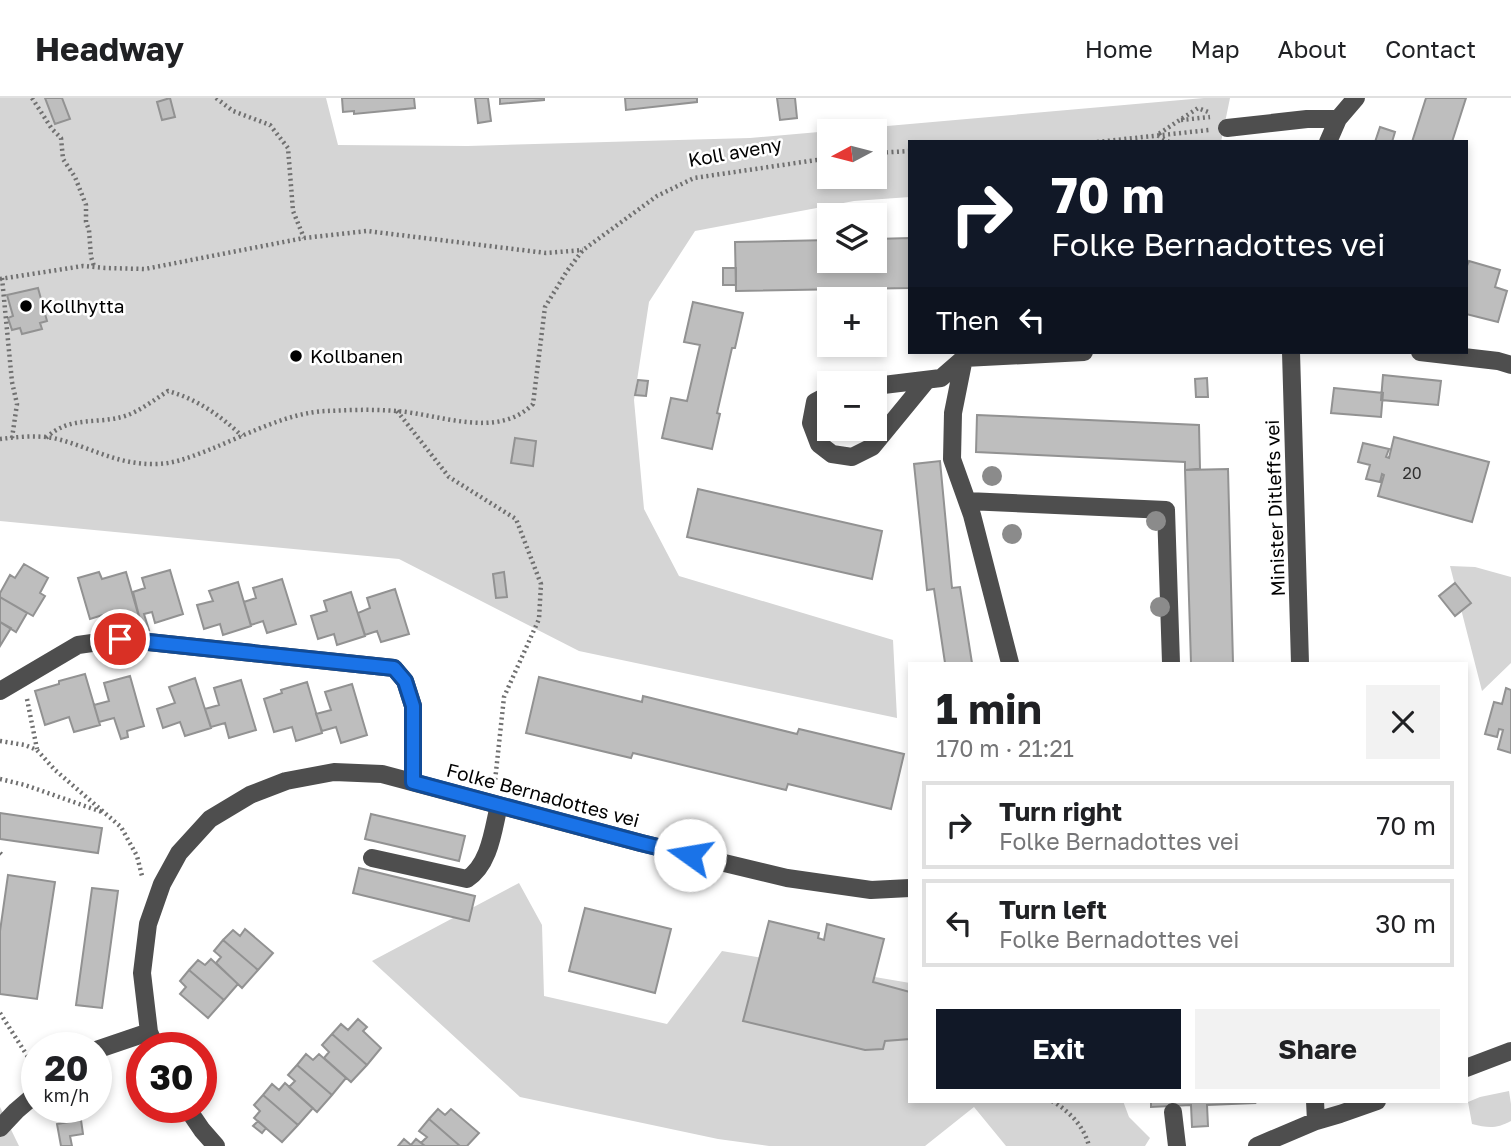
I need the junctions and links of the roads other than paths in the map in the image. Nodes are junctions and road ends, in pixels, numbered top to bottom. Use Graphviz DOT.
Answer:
graph roads {
  1 [pos="1356,98"];
  2 [pos="1338,119"];
  3 [pos="1227,128"];
  4 [pos="1329,140"];
  5 [pos="1044,354"];
  6 [pos="1291,354"];
  7 [pos="1437,354"];
  8 [pos="964,358"];
  9 [pos="1511,365"];
  10 [pos="927,380"];
  11 [pos="887,385"];
  12 [pos="817,401"];
  13 [pos="887,429"];
  14 [pos="817,438"];
  15 [pos="818,441"];
  16 [pos="877,441"];
  17 [pos="967,501"];
  18 [pos="1010,662"];
  19 [pos="1171,662"];
  20 [pos="1300,662"];
  21 [pos="0,691"];
  22 [pos="413,782"];
  23 [pos="496,804"];
  24 [pos="372,858"];
  25 [pos="908,888"];
  26 [pos="152,1032"];
  27 [pos="1511,1051"];
  28 [pos="1468,1067"];
  29 [pos="1315,1103"];
  30 [pos="1371,1103"];
  31 [pos="21,1107"];
  32 [pos="1173,1112"];
  33 [pos="1316,1121"];
  34 [pos="197,1123"];
  35 [pos="0,1128"];
  36 [pos="216,1146"];
  37 [pos="1177,1146"];
  38 [pos="1257,1146"];
  1 -- 2 [label="street"];
  2 -- 3 [label="street"];
  2 -- 4 [label="street"];
  5 -- 8 [label="street"];
  6 -- 20 [label="street, Minister Ditleffs vei"];
  7 -- 9 [label="street"];
  8 -- 10 [label="street"];
  8 -- 17 [label="street"];
  10 -- 11 [label="street"];
  10 -- 13 [label="street"];
  12 -- 14 [label="street"];
  15 -- 16 [label="street"];
  17 -- 18 [label="street"];
  17 -- 19 [label="street"];
  21 -- 22 [label="street"];
  22 -- 23 [label="street, Folke Bernadottes vei"];
  22 -- 26 [label="street, Folke Bernadottes vei"];
  23 -- 24 [label="street"];
  23 -- 25 [label="street, Folke Bernadottes vei"];
  27 -- 28 [label="street"];
  29 -- 33 [label="street"];
  30 -- 33 [label="street"];
  31 -- 35 [label="street"];
  32 -- 37 [label="street"];
  33 -- 38 [label="street"];
  34 -- 36 [label="street"];
}
